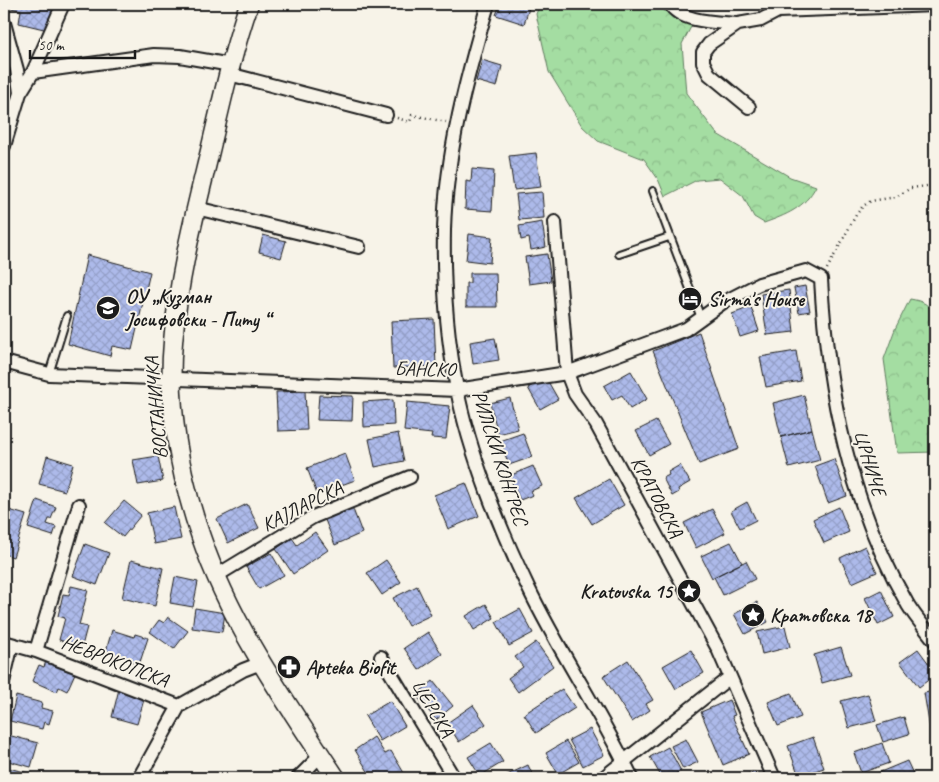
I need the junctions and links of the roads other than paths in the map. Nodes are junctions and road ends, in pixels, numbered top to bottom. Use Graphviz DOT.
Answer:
graph roads {
  1 [pos="63,4"];
  2 [pos="249,4"];
  3 [pos="488,4"];
  4 [pos="670,4"];
  5 [pos="935,5"];
  6 [pos="778,8"];
  7 [pos="4,23"];
  8 [pos="738,24"];
  9 [pos="230,70"];
  10 [pos="33,72"];
  11 [pos="20,93"];
  12 [pos="749,106"];
  13 [pos="386,115"];
  14 [pos="4,146"];
  15 [pos="653,191"];
  16 [pos="196,208"];
  17 [pos="555,222"];
  18 [pos="669,237"];
  19 [pos="359,248"];
  20 [pos="619,254"];
  21 [pos="821,279"];
  22 [pos="67,316"];
  23 [pos="701,318"];
  24 [pos="4,362"];
  25 [pos="566,373"];
  26 [pos="49,374"];
  27 [pos="172,379"];
  28 [pos="457,390"];
  29 [pos="410,477"];
  30 [pos="80,505"];
  31 [pos="216,576"];
  32 [pos="935,641"];
  33 [pos="10,643"];
  34 [pos="36,651"];
  35 [pos="381,657"];
  36 [pos="261,663"];
  37 [pos="730,677"];
  38 [pos="4,690"];
  39 [pos="180,706"];
  40 [pos="321,755"];
  41 [pos="624,762"];
  42 [pos="139,778"];
  43 [pos="298,778"];
  44 [pos="336,778"];
  45 [pos="454,778"];
  46 [pos="603,778"];
  47 [pos="632,778"];
  48 [pos="774,778"];
  1 -- 10 [label="street"];
  2 -- 9 [label="street, ВОСТАНИЧКА"];
  3 -- 28 [label="street, РИЛСКИ КОНГРЕС"];
  4 -- 8 [label="street"];
  5 -- 6 [label="street"];
  6 -- 8 [label="street"];
  7 -- 11 [label="street"];
  8 -- 12 [label="street"];
  9 -- 10 [label="street"];
  9 -- 13 [label="street"];
  9 -- 16 [label="street, ВОСТАНИЧКА"];
  10 -- 11 [label="street"];
  11 -- 14 [label="street"];
  15 -- 18 [label="lane"];
  16 -- 19 [label="street"];
  16 -- 27 [label="street, ВОСТАНИЧКА"];
  17 -- 25 [label="street, КРАТОВСКА"];
  18 -- 20 [label="lane"];
  18 -- 23 [label="lane"];
  21 -- 23 [label="street, БАНСКО"];
  21 -- 32 [label="street, ЦРНИЧЕ"];
  22 -- 26 [label="lane"];
  23 -- 25 [label="street, БАНСКО"];
  24 -- 26 [label="street, БАНСКО"];
  25 -- 28 [label="street, БАНСКО"];
  25 -- 37 [label="street, КРАТОВСКА"];
  26 -- 27 [label="street, БАНСКО"];
  27 -- 28 [label="street, БАНСКО"];
  27 -- 31 [label="street, ВОСТАНИЧКА"];
  28 -- 41 [label="street, РИЛСКИ КОНГРЕС"];
  29 -- 31 [label="street, КАЈЛАРСКА"];
  30 -- 34 [label="street, НЕВРОКОПСКА"];
  31 -- 36 [label="street, ВОСТАНИЧКА"];
  33 -- 34 [label="street, НЕВРОКОПСКА"];
  33 -- 38 [label="lane"];
  34 -- 39 [label="street, НЕВРОКОПСКА"];
  35 -- 45 [label="street, ЦЕРСКА"];
  36 -- 39 [label="street"];
  36 -- 40 [label="street, ВОСТАНИЧКА"];
  37 -- 41 [label="street"];
  37 -- 48 [label="street, КРАТОВСКА"];
  39 -- 42 [label="street"];
  40 -- 43 [label="street"];
  40 -- 44 [label="street, ВОСТАНИЧКА"];
  41 -- 46 [label="street"];
  41 -- 47 [label="street, РИЛСКИ КОНГРЕС"];
}
